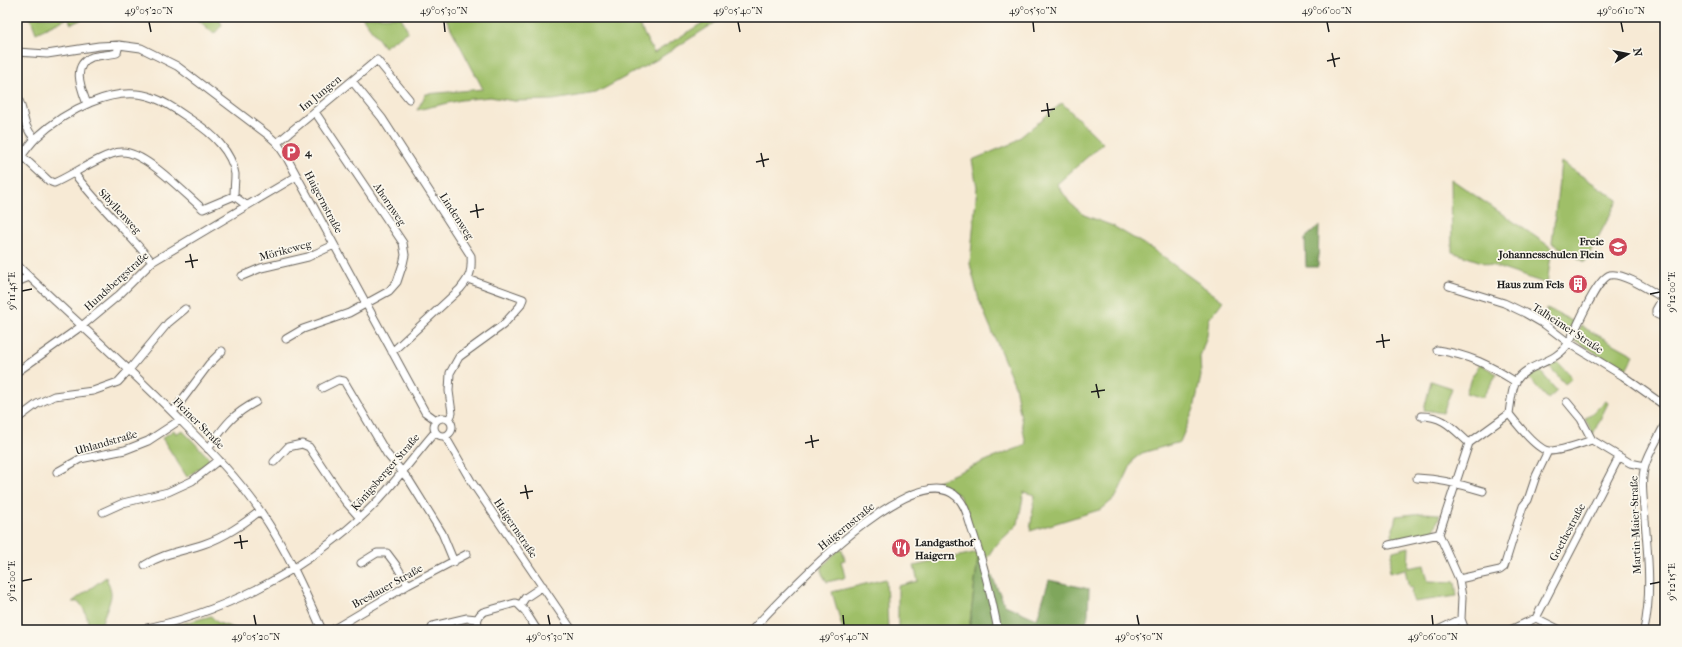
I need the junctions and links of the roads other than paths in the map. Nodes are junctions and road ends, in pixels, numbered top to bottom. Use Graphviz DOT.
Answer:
graph roads {
  1 [pos="119,45"];
  2 [pos="17,52"];
  3 [pos="352,81"];
  4 [pos="17,96"];
  5 [pos="408,99"];
  6 [pos="87,104"];
  7 [pos="315,112"];
  8 [pos="35,139"];
  9 [pos="277,143"];
  10 [pos="19,159"];
  11 [pos="74,173"];
  12 [pos="297,176"];
  13 [pos="234,196"];
  14 [pos="246,205"];
  15 [pos="334,245"];
  16 [pos="152,262"];
  17 [pos="17,265"];
  18 [pos="242,276"];
  19 [pos="29,277"];
  20 [pos="468,279"];
  21 [pos="17,282"];
  22 [pos="1450,286"];
  23 [pos="1664,296"];
  24 [pos="366,302"];
  25 [pos="185,309"];
  26 [pos="1665,318"];
  27 [pos="82,325"];
  28 [pos="286,339"];
  29 [pos="1569,343"];
  30 [pos="1437,350"];
  31 [pos="222,351"];
  32 [pos="392,352"];
  33 [pos="130,370"];
  34 [pos="17,372"];
  35 [pos="1516,382"];
  36 [pos="322,388"];
  37 [pos="256,402"];
  38 [pos="1567,402"];
  39 [pos="1665,406"];
  40 [pos="173,412"];
  41 [pos="1508,414"];
  42 [pos="1421,416"];
  43 [pos="17,419"];
  44 [pos="180,420"];
  45 [pos="436,420"];
  46 [pos="449,420"];
  47 [pos="1665,424"];
  48 [pos="435,432"];
  49 [pos="445,436"];
  50 [pos="1592,440"];
  51 [pos="1469,443"];
  52 [pos="208,449"];
  53 [pos="1548,451"];
  54 [pos="1619,457"];
  55 [pos="219,460"];
  56 [pos="274,462"];
  57 [pos="1645,466"];
  58 [pos="57,472"];
  59 [pos="402,472"];
  60 [pos="1417,478"];
  61 [pos="1456,483"];
  62 [pos="1483,491"];
  63 [pos="260,511"];
  64 [pos="103,512"];
  65 [pos="360,518"];
  66 [pos="1439,534"];
  67 [pos="1389,545"];
  68 [pos="467,554"];
  69 [pos="454,562"];
  70 [pos="361,563"];
  71 [pos="145,565"];
  72 [pos="294,568"];
  73 [pos="1459,579"];
  74 [pos="408,585"];
  75 [pos="543,586"];
  76 [pos="520,606"];
  77 [pos="1460,618"];
  78 [pos="1536,618"];
  79 [pos="477,619"];
  80 [pos="138,630"];
  81 [pos="322,630"];
  82 [pos="332,630"];
  83 [pos="431,630"];
  84 [pos="479,630"];
  85 [pos="538,630"];
  86 [pos="572,630"];
  87 [pos="752,630"];
  88 [pos="998,630"];
  89 [pos="1438,630"];
  90 [pos="1465,630"];
  91 [pos="1510,630"];
  92 [pos="1560,630"];
  93 [pos="1644,630"];
  1 -- 2 [label="street, Haigernstraße"];
  1 -- 6 [label="street"];
  1 -- 9 [label="street, Haigernstraße"];
  3 -- 5 [label="street, Im Jungen"];
  3 -- 7 [label="street, Im Jungen"];
  3 -- 20 [label="street, Lindenweg"];
  4 -- 8 [label="street"];
  6 -- 8 [label="street"];
  6 -- 13 [label="street"];
  7 -- 9 [label="street, Im Jungen"];
  7 -- 24 [label="street, Ahornweg"];
  8 -- 10 [label="street"];
  9 -- 12 [label="street, Haigernstraße"];
  10 -- 11 [label="street"];
  11 -- 13 [label="street"];
  11 -- 16 [label="street, Sibyllenweg"];
  12 -- 14 [label="street, Hundsbergstraße"];
  12 -- 15 [label="street, Haigernstraße"];
  13 -- 14 [label="street"];
  14 -- 16 [label="street, Hundsbergstraße"];
  15 -- 18 [label="street, Mörikeweg"];
  15 -- 24 [label="street, Haigernstraße"];
  16 -- 27 [label="street, Hundsbergstraße"];
  17 -- 19 [label="street, Fleiner Straße"];
  19 -- 21 [label="street"];
  19 -- 27 [label="street, Fleiner Straße"];
  20 -- 32 [label="street"];
  20 -- 46 [label="street"];
  22 -- 29 [label="street, Talheimer Straße"];
  23 -- 26 [label="street"];
  23 -- 29 [label="street"];
  24 -- 28 [label="street, Ahornweg"];
  24 -- 32 [label="street, Haigernstraße"];
  25 -- 33 [label="street"];
  27 -- 33 [label="street, Fleiner Straße"];
  27 -- 34 [label="street, Hundsbergstraße"];
  29 -- 35 [label="street"];
  29 -- 39 [label="street, Talheimer Straße"];
  30 -- 35 [label="street"];
  31 -- 40 [label="street"];
  32 -- 45 [label="street, Haigernstraße"];
  33 -- 40 [label="street, Fleiner Straße"];
  33 -- 43 [label="street"];
  35 -- 41 [label="street"];
  36 -- 59 [label="street"];
  37 -- 52 [label="street"];
  38 -- 50 [label="street"];
  40 -- 44 [label="street, Fleiner Straße"];
  41 -- 51 [label="street"];
  41 -- 53 [label="street"];
  42 -- 51 [label="street"];
  44 -- 52 [label="street, Fleiner Straße"];
  44 -- 58 [label="street, Uhlandstraße"];
  45 -- 46 [label="street"];
  45 -- 48 [label="street"];
  46 -- 49 [label="street"];
  47 -- 57 [label="street, Martin-Maier-Straße"];
  48 -- 49 [label="street"];
  48 -- 59 [label="street, Königsberger Straße"];
  49 -- 75 [label="street, Haigernstraße"];
  50 -- 53 [label="street"];
  50 -- 54 [label="street"];
  51 -- 61 [label="street"];
  52 -- 55 [label="street, Fleiner Straße"];
  53 -- 73 [label="street"];
  54 -- 57 [label="street"];
  54 -- 78 [label="street, Goethestraße"];
  55 -- 63 [label="street, Fleiner Straße"];
  55 -- 64 [label="street"];
  56 -- 65 [label="street"];
  57 -- 93 [label="street, Martin-Maier-Straße"];
  59 -- 65 [label="street, Königsberger Straße"];
  59 -- 69 [label="street"];
  60 -- 61 [label="street"];
  61 -- 62 [label="street"];
  61 -- 66 [label="street"];
  63 -- 71 [label="street"];
  63 -- 72 [label="street, Fleiner Straße"];
  65 -- 72 [label="street, Königsberger Straße"];
  66 -- 67 [label="street"];
  66 -- 73 [label="street"];
  68 -- 69 [label="street, Breslauer Straße"];
  69 -- 74 [label="street, Breslauer Straße"];
  70 -- 74 [label="street"];
  72 -- 80 [label="street, Königsberger Straße"];
  72 -- 81 [label="street, Fleiner Straße"];
  73 -- 77 [label="street"];
  74 -- 82 [label="street, Breslauer Straße"];
  75 -- 76 [label="street"];
  75 -- 86 [label="street, Haigernstraße"];
  76 -- 79 [label="street"];
  76 -- 85 [label="street"];
  77 -- 89 [label="street"];
  77 -- 90 [label="street"];
  78 -- 91 [label="street"];
  78 -- 92 [label="street"];
  79 -- 83 [label="street"];
  79 -- 84 [label="street"];
  87 -- 88 [label="street, Haigernstraße"];
}
